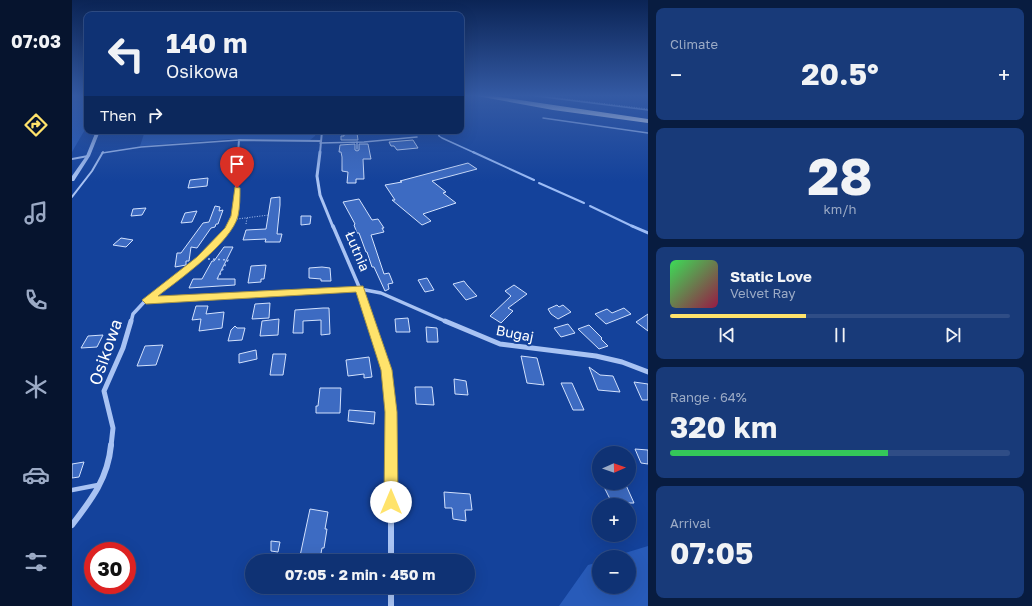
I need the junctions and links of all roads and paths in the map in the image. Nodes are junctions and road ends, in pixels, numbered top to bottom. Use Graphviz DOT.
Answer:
graph roads {
  1 [pos="580,124"];
  2 [pos="648,133"];
  3 [pos="97,134"];
  4 [pos="321,134"];
  5 [pos="417,137"];
  6 [pos="240,140"];
  7 [pos="320,142"];
  8 [pos="357,142"];
  9 [pos="357,149"];
  10 [pos="88,156"];
  11 [pos="72,159"];
  12 [pos="72,180"];
  13 [pos="72,197"];
  14 [pos="269,216"];
  15 [pos="247,218"];
  16 [pos="233,219"];
  17 [pos="246,224"];
  18 [pos="200,259"];
  19 [pos="218,278"];
  20 [pos="360,289"];
  21 [pos="146,300"];
  22 [pos="648,372"];
  23 [pos="100,484"];
  24 [pos="72,490"];
  25 [pos="72,526"];
  26 [pos="391,554"];
  27 [pos="391,594"];
  28 [pos="391,606"];
  1 -- 2 [label="lane"];
  3 -- 10 [label="street"];
  4 -- 7 [label="street, Łutnia"];
  5 -- 8 [label="lane"];
  6 -- 7 [label="street"];
  6 -- 13 [label="lane"];
  6 -- 16 [label="street, Osikowa"];
  7 -- 8 [label="lane"];
  7 -- 20 [label="street, Łutnia"];
  8 -- 9 [label="lane"];
  10 -- 11 [label="lane"];
  10 -- 12 [label="street"];
  14 -- 15 [label="path"];
  15 -- 16 [label="path"];
  15 -- 17 [label="path"];
  16 -- 18 [label="street, Osikowa"];
  18 -- 19 [label="path"];
  18 -- 21 [label="street, Osikowa"];
  20 -- 21 [label="street"];
  20 -- 22 [label="street, Bugaj"];
  20 -- 26 [label="street, Łutnia"];
  21 -- 23 [label="street, Osikowa"];
  23 -- 24 [label="lane"];
  23 -- 25 [label="street, Osikowa"];
  27 -- 28 [label="street"];
}
